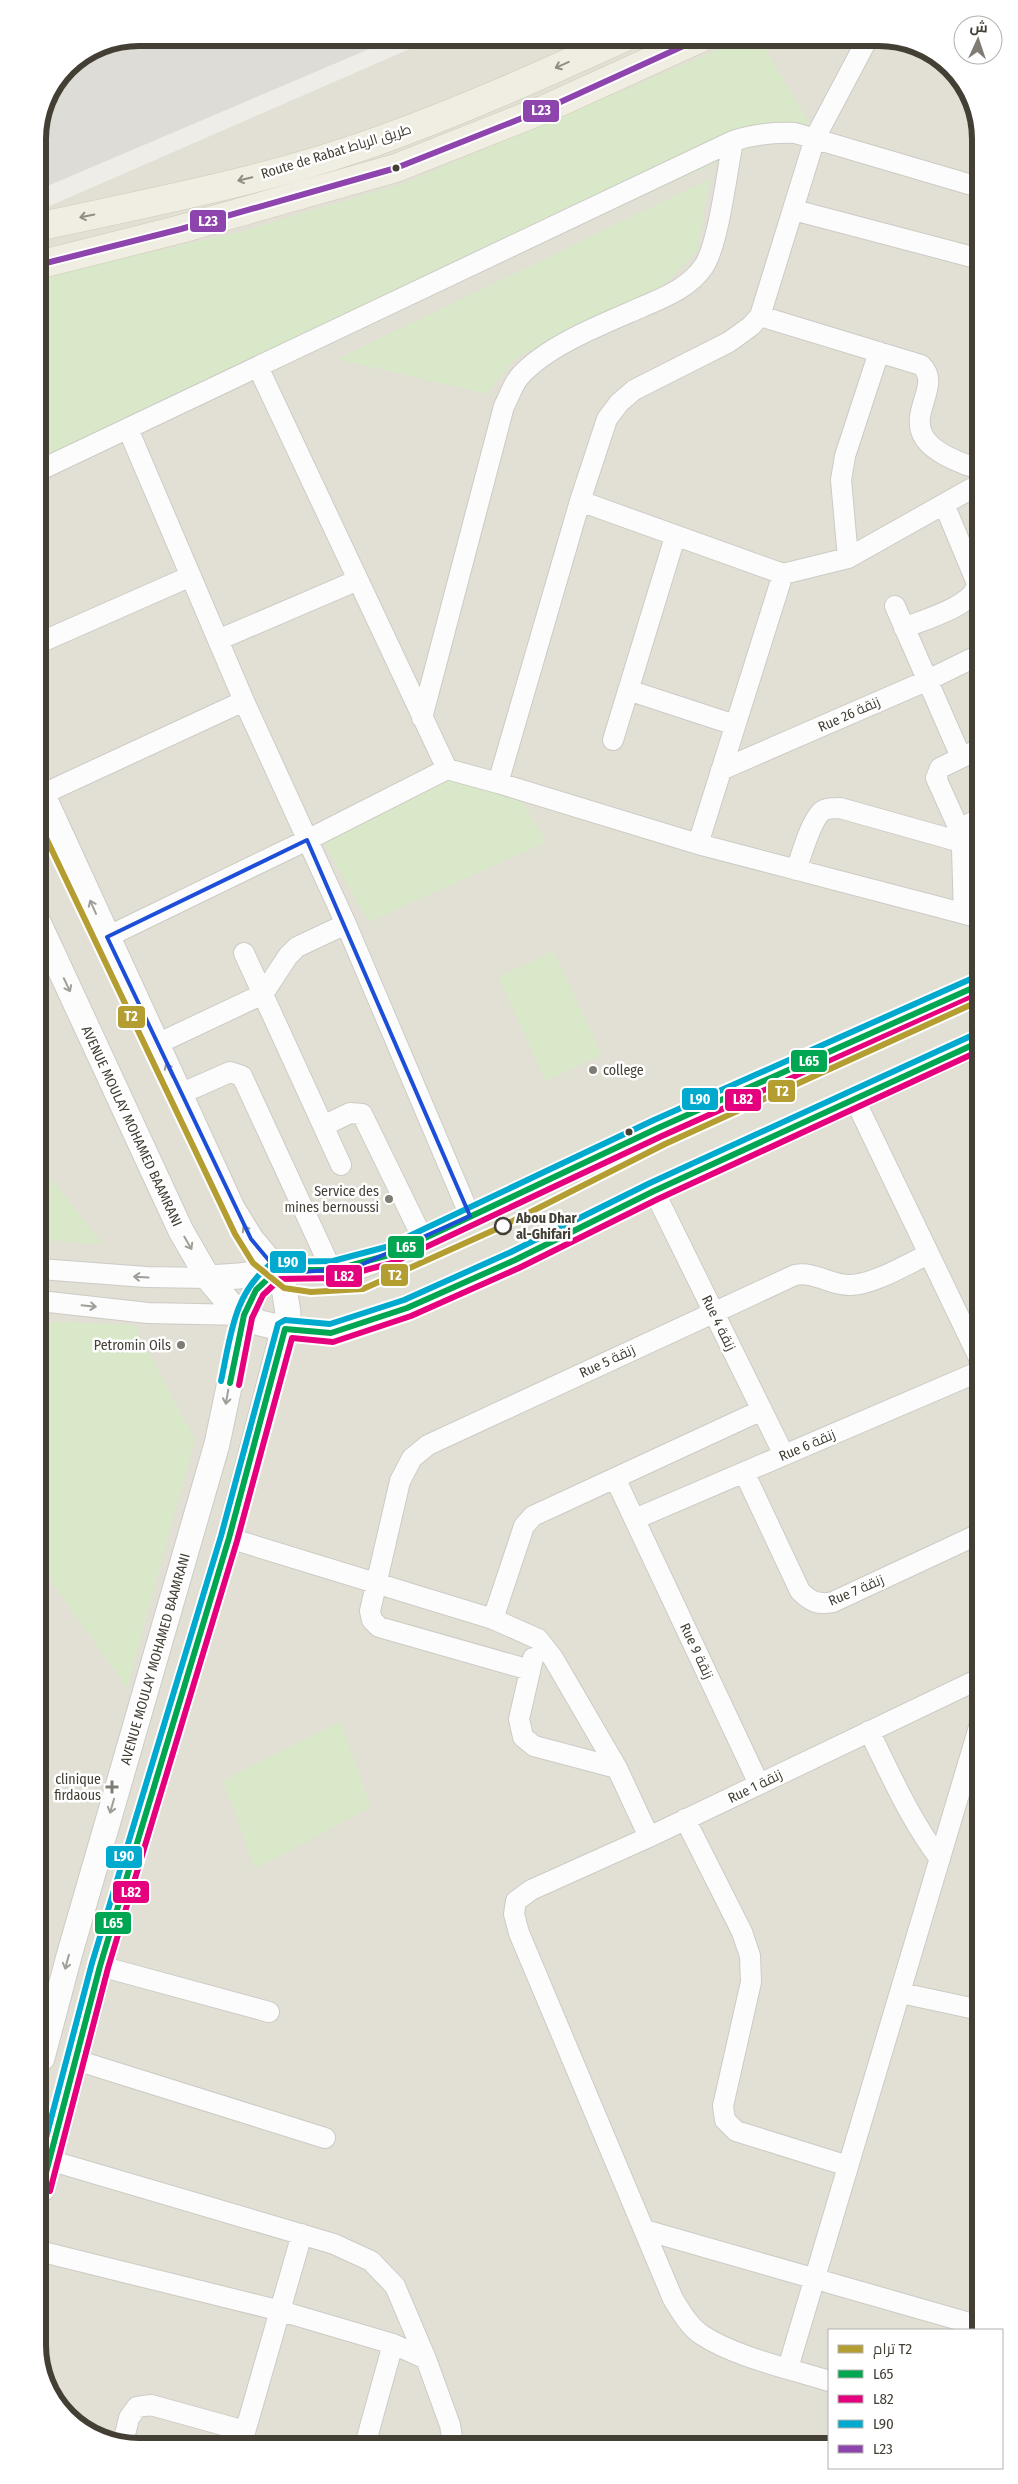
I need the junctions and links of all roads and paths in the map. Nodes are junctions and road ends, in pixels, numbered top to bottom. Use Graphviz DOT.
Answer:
graph roads {
  1 [pos="604,46"];
  2 [pos="684,46"];
  3 [pos="864,46"];
  4 [pos="815,138"];
  5 [pos="733,141"];
  6 [pos="972,185"];
  7 [pos="794,210"];
  8 [pos="46,225"];
  9 [pos="972,257"];
  10 [pos="46,262"];
  11 [pos="760,316"];
  12 [pos="879,352"];
  13 [pos="258,367"];
  14 [pos="128,429"];
  15 [pos="46,467"];
  16 [pos="972,467"];
  17 [pos="972,488"];
  18 [pos="580,501"];
  19 [pos="944,504"];
  20 [pos="675,537"];
  21 [pos="848,558"];
  22 [pos="972,571"];
  23 [pos="783,574"];
  24 [pos="191,576"];
  25 [pos="358,580"];
  26 [pos="972,596"];
  27 [pos="895,606"];
  28 [pos="904,628"];
  29 [pos="46,640"];
  30 [pos="218,640"];
  31 [pos="972,658"];
  32 [pos="926,681"];
  33 [pos="628,690"];
  34 [pos="244,701"];
  35 [pos="422,718"];
  36 [pos="734,725"];
  37 [pos="613,740"];
  38 [pos="969,754"];
  39 [pos="447,770"];
  40 [pos="721,770"];
  41 [pos="498,783"];
  42 [pos="46,789"];
  43 [pos="46,802"];
  44 [pos="972,825"];
  45 [pos="960,836"];
  46 [pos="308,840"];
  47 [pos="698,844"];
  48 [pos="796,870"];
  49 [pos="971,916"];
  50 [pos="346,924"];
  51 [pos="107,937"];
  52 [pos="244,953"];
  53 [pos="46,957"];
  54 [pos="972,988"];
  55 [pos="263,994"];
  56 [pos="156,1044"];
  57 [pos="972,1045"];
  58 [pos="180,1094"];
  59 [pos="855,1100"];
  60 [pos="323,1126"];
  61 [pos="341,1165"];
  62 [pos="654,1191"];
  63 [pos="470,1216"];
  64 [pos="423,1239"];
  65 [pos="929,1254"];
  66 [pos="46,1269"];
  67 [pos="277,1270"];
  68 [pos="332,1271"];
  69 [pos="208,1278"];
  70 [pos="46,1302"];
  71 [pos="714,1312"];
  72 [pos="244,1315"];
  73 [pos="285,1329"];
  74 [pos="972,1344"];
  75 [pos="972,1375"];
  76 [pos="762,1410"];
  77 [pos="784,1455"];
  78 [pos="744,1472"];
  79 [pos="616,1478"];
  80 [pos="635,1519"];
  81 [pos="972,1537"];
  82 [pos="229,1538"];
  83 [pos="378,1583"];
  84 [pos="494,1619"];
  85 [pos="538,1639"];
  86 [pos="530,1670"];
  87 [pos="972,1682"];
  88 [pos="869,1731"];
  89 [pos="972,1751"];
  90 [pos="616,1768"];
  91 [pos="759,1784"];
  92 [pos="685,1819"];
  93 [pos="649,1837"];
  94 [pos="940,1859"];
  95 [pos="100,1966"];
  96 [pos="901,1992"];
  97 [pos="972,2008"];
  98 [pos="269,2012"];
  99 [pos="46,2043"];
  100 [pos="76,2060"];
  101 [pos="325,2138"];
  102 [pos="46,2159"];
  103 [pos="848,2166"];
  104 [pos="646,2230"];
  105 [pos="302,2234"];
  106 [pos="46,2253"];
  107 [pos="813,2277"];
  108 [pos="281,2311"];
  109 [pos="972,2324"];
  110 [pos="393,2344"];
  111 [pos="426,2359"];
  112 [pos="788,2368"];
  113 [pos="828,2381"];
  114 [pos="125,2437"];
  115 [pos="243,2438"];
  116 [pos="367,2438"];
  117 [pos="452,2438"];
  1 -- 8 [label="main road, Route de Rabat طريق الرباط, one-way"];
  2 -- 10 [label="main road"];
  3 -- 4 [label="street"];
  4 -- 5 [label="street"];
  4 -- 6 [label="street"];
  4 -- 7 [label="street"];
  5 -- 13 [label="street"];
  5 -- 35 [label="street"];
  7 -- 9 [label="street"];
  7 -- 11 [label="street"];
  11 -- 12 [label="street"];
  11 -- 18 [label="street"];
  12 -- 16 [label="street"];
  12 -- 21 [label="street"];
  13 -- 14 [label="street"];
  13 -- 25 [label="street"];
  14 -- 15 [label="street"];
  14 -- 24 [label="street"];
  17 -- 19 [label="street"];
  18 -- 20 [label="street"];
  18 -- 41 [label="street"];
  19 -- 21 [label="street"];
  19 -- 22 [label="street"];
  20 -- 23 [label="street"];
  20 -- 33 [label="street"];
  21 -- 23 [label="street"];
  23 -- 36 [label="street"];
  24 -- 29 [label="street"];
  24 -- 30 [label="street"];
  25 -- 30 [label="street"];
  25 -- 35 [label="street"];
  26 -- 28 [label="street"];
  27 -- 28 [label="street"];
  28 -- 32 [label="street"];
  30 -- 34 [label="street"];
  31 -- 32 [label="street, Rue 26 زنقة"];
  32 -- 38 [label="street"];
  32 -- 40 [label="street, Rue 26 زنقة"];
  33 -- 36 [label="street"];
  33 -- 37 [label="street"];
  34 -- 42 [label="street"];
  34 -- 46 [label="street"];
  35 -- 39 [label="street"];
  36 -- 40 [label="street"];
  38 -- 45 [label="street"];
  39 -- 41 [label="street"];
  39 -- 46 [label="street"];
  40 -- 47 [label="street"];
  41 -- 47 [label="street"];
  51 -- 43 [label="street, one-way"];
  44 -- 45 [label="street"];
  45 -- 48 [label="street"];
  45 -- 49 [label="street"];
  46 -- 50 [label="street"];
  46 -- 51 [label="street"];
  47 -- 48 [label="street"];
  48 -- 49 [label="street"];
  50 -- 55 [label="street"];
  50 -- 63 [label="street"];
  51 -- 56 [label="street"];
  52 -- 55 [label="street"];
  53 -- 69 [label="street, AVENUE MOULAY MOHAMED BAAMRANI, one-way"];
  54 -- 63 [label="street"];
  55 -- 56 [label="street"];
  55 -- 60 [label="street"];
  58 -- 56 [label="street, one-way"];
  57 -- 59 [label="street"];
  67 -- 58 [label="street, one-way"];
  58 -- 68 [label="street"];
  59 -- 62 [label="street"];
  59 -- 65 [label="street"];
  60 -- 61 [label="street"];
  60 -- 64 [label="street"];
  62 -- 71 [label="street, Rue 4 زنقة"];
  62 -- 73 [label="street"];
  63 -- 64 [label="street"];
  64 -- 68 [label="street"];
  65 -- 71 [label="street, Rue 5 زنقة"];
  65 -- 74 [label="street"];
  69 -- 66 [label="street, one-way"];
  67 -- 68 [label="street"];
  67 -- 69 [label="street"];
  67 -- 72 [label="street, AVENUE MOULAY MOHAMED BAAMRANI"];
  67 -- 73 [label="street"];
  69 -- 72 [label="street, AVENUE MOULAY MOHAMED BAAMRANI"];
  70 -- 72 [label="street, one-way"];
  71 -- 76 [label="street, Rue 4 زنقة"];
  71 -- 83 [label="street, Rue 5 زنقة"];
  72 -- 73 [label="street"];
  72 -- 99 [label="street, AVENUE MOULAY MOHAMED BAAMRANI, one-way"];
  73 -- 82 [label="street"];
  75 -- 77 [label="street, Rue 6 زنقة"];
  76 -- 77 [label="street, Rue 4 زنقة"];
  76 -- 79 [label="street"];
  77 -- 78 [label="street, Rue 6 زنقة"];
  78 -- 80 [label="street, Rue 6 زنقة"];
  78 -- 81 [label="street, Rue 7 زنقة"];
  79 -- 80 [label="street, Rue 9 زنقة"];
  79 -- 84 [label="street"];
  80 -- 91 [label="street, Rue 9 زنقة"];
  82 -- 83 [label="street"];
  82 -- 95 [label="street"];
  83 -- 84 [label="street"];
  83 -- 86 [label="street, Rue 5 زنقة"];
  84 -- 85 [label="street"];
  85 -- 86 [label="street"];
  85 -- 90 [label="street"];
  86 -- 90 [label="street"];
  87 -- 88 [label="street, Rue 1 زنقة"];
  88 -- 91 [label="street, Rue 1 زنقة"];
  88 -- 94 [label="street"];
  89 -- 94 [label="street"];
  90 -- 93 [label="street"];
  91 -- 92 [label="street, Rue 1 زنقة"];
  92 -- 93 [label="street, Rue 1 زنقة"];
  92 -- 103 [label="street"];
  93 -- 104 [label="street, Rue 1 زنقة"];
  94 -- 96 [label="street"];
  95 -- 98 [label="street"];
  95 -- 100 [label="street"];
  96 -- 97 [label="street"];
  96 -- 103 [label="street"];
  100 -- 101 [label="street"];
  100 -- 102 [label="street"];
  102 -- 105 [label="street"];
  103 -- 107 [label="street"];
  104 -- 107 [label="street"];
  104 -- 112 [label="street"];
  105 -- 108 [label="street"];
  105 -- 111 [label="street"];
  106 -- 108 [label="street"];
  107 -- 109 [label="street"];
  107 -- 112 [label="street"];
  108 -- 110 [label="street"];
  108 -- 115 [label="street"];
  110 -- 111 [label="street"];
  110 -- 116 [label="street"];
  111 -- 117 [label="street"];
  112 -- 113 [label="street"];
  114 -- 115 [label="street"];
}
